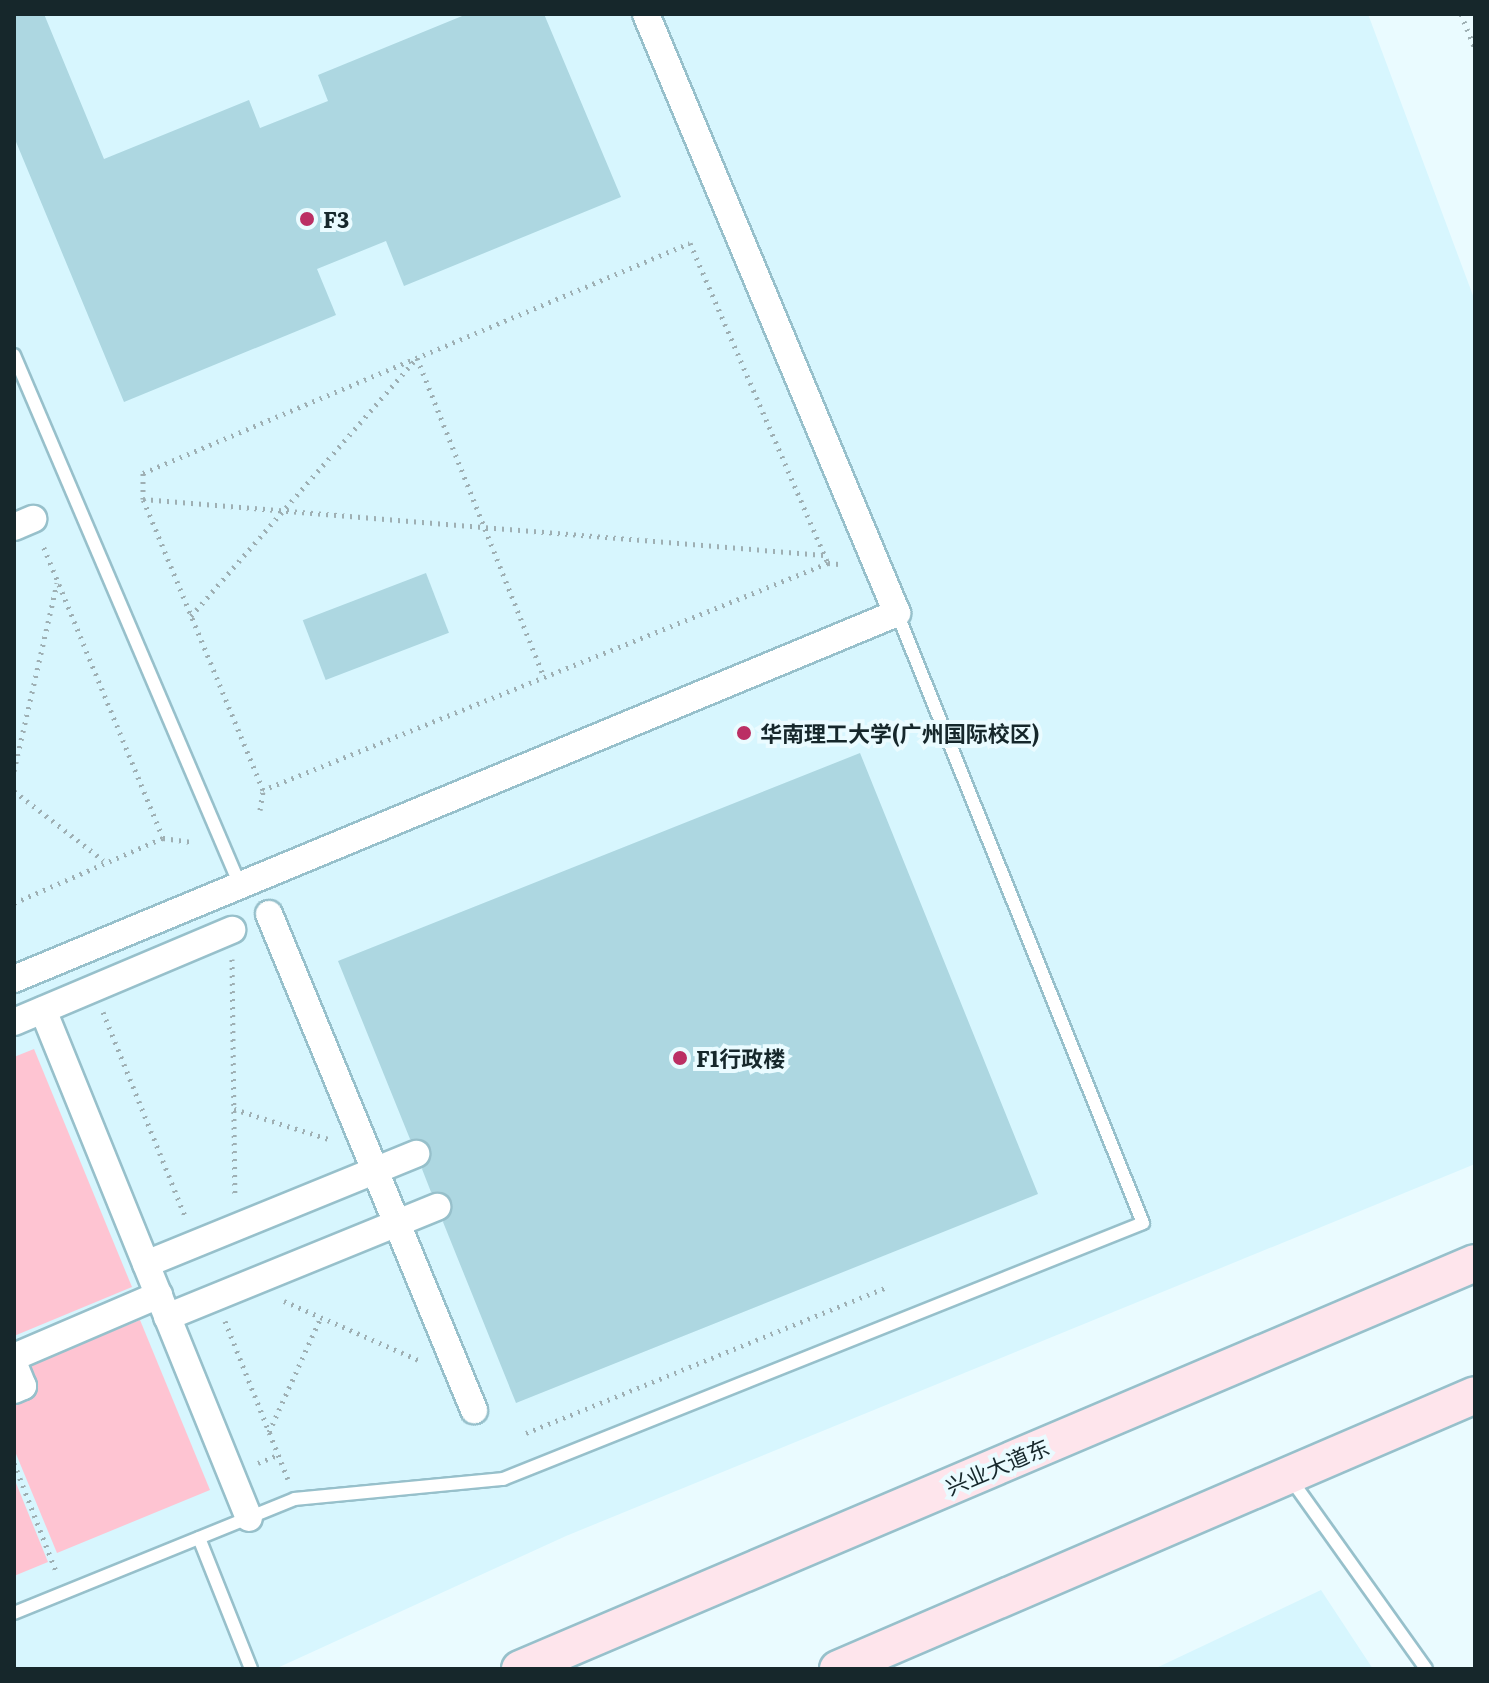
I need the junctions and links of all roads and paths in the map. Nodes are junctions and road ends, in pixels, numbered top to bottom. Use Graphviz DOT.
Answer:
graph roads {
  1 [pos="646,14"];
  2 [pos="1461,14"];
  3 [pos="1475,48"];
  4 [pos="14,355"];
  5 [pos="417,358"];
  6 [pos="143,499"];
  7 [pos="283,511"];
  8 [pos="24,523"];
  9 [pos="485,527"];
  10 [pos="825,555"];
  11 [pos="828,563"];
  12 [pos="839,564"];
  13 [pos="58,582"];
  14 [pos="897,613"];
  15 [pos="191,616"];
  16 [pos="544,677"];
  17 [pos="14,771"];
  18 [pos="263,790"];
  19 [pos="14,791"];
  20 [pos="260,810"];
  21 [pos="163,838"];
  22 [pos="190,842"];
  23 [pos="103,860"];
  24 [pos="240,885"];
  25 [pos="14,903"];
  26 [pos="269,914"];
  27 [pos="232,930"];
  28 [pos="14,979"];
  29 [pos="93,989"];
  30 [pos="43,1010"];
  31 [pos="14,1022"];
  32 [pos="234,1109"];
  33 [pos="416,1154"];
  34 [pos="372,1162"];
  35 [pos="437,1207"];
  36 [pos="397,1223"];
  37 [pos="235,1230"];
  38 [pos="197,1245"];
  39 [pos="1475,1263"];
  40 [pos="146,1264"];
  41 [pos="246,1285"];
  42 [pos="887,1287"];
  43 [pos="216,1297"];
  44 [pos="163,1306"];
  45 [pos="321,1317"];
  46 [pos="14,1357"];
  47 [pos="14,1364"];
  48 [pos="462,1379"];
  49 [pos="14,1390"];
  50 [pos="1475,1395"];
  51 [pos="474,1410"];
  52 [pos="269,1432"];
  53 [pos="526,1433"];
  54 [pos="14,1463"];
  55 [pos="1290,1478"];
  56 [pos="303,1479"];
  57 [pos="249,1518"];
  58 [pos="199,1538"];
  59 [pos="64,1592"];
  60 [pos="14,1613"];
  61 [pos="251,1669"];
  62 [pos="520,1669"];
  63 [pos="838,1669"];
  64 [pos="1426,1669"];
  1 -- 14 [label="street"];
  2 -- 3 [label="path"];
  4 -- 24 [label="lane"];
  5 -- 6 [label="path"];
  5 -- 7 [label="path"];
  5 -- 9 [label="path"];
  5 -- 10 [label="path"];
  6 -- 7 [label="path"];
  6 -- 15 [label="path"];
  7 -- 9 [label="path"];
  7 -- 15 [label="path"];
  8 -- 13 [label="path"];
  9 -- 10 [label="path"];
  9 -- 16 [label="path"];
  10 -- 11 [label="path"];
  11 -- 12 [label="path"];
  11 -- 16 [label="path"];
  13 -- 17 [label="path"];
  13 -- 21 [label="path"];
  14 -- 24 [label="street"];
  14 -- 57 [label="lane"];
  15 -- 18 [label="path"];
  16 -- 18 [label="path"];
  18 -- 20 [label="path"];
  19 -- 23 [label="path"];
  21 -- 22 [label="path"];
  21 -- 23 [label="path"];
  23 -- 25 [label="path"];
  24 -- 28 [label="street"];
  26 -- 34 [label="street"];
  27 -- 29 [label="street"];
  27 -- 32 [label="path"];
  29 -- 30 [label="street"];
  29 -- 38 [label="path"];
  30 -- 31 [label="street"];
  30 -- 40 [label="street"];
  32 -- 34 [label="path"];
  32 -- 37 [label="path"];
  33 -- 34 [label="street"];
  34 -- 36 [label="street"];
  34 -- 37 [label="street"];
  35 -- 36 [label="street"];
  36 -- 41 [label="street"];
  36 -- 48 [label="street"];
  37 -- 38 [label="street"];
  38 -- 40 [label="street"];
  39 -- 62 [label="main road, 兴业大道东"];
  40 -- 44 [label="street"];
  41 -- 43 [label="street"];
  41 -- 45 [label="path"];
  42 -- 53 [label="path"];
  43 -- 44 [label="street"];
  43 -- 52 [label="path"];
  44 -- 46 [label="street"];
  44 -- 57 [label="street"];
  45 -- 48 [label="path"];
  45 -- 52 [label="path"];
  47 -- 49 [label="street"];
  48 -- 51 [label="street"];
  50 -- 55 [label="main road"];
  52 -- 56 [label="path"];
  54 -- 59 [label="path"];
  55 -- 63 [label="main road"];
  55 -- 64 [label="lane"];
  57 -- 58 [label="lane"];
  58 -- 59 [label="lane"];
  58 -- 61 [label="lane"];
  59 -- 60 [label="lane"];
}
